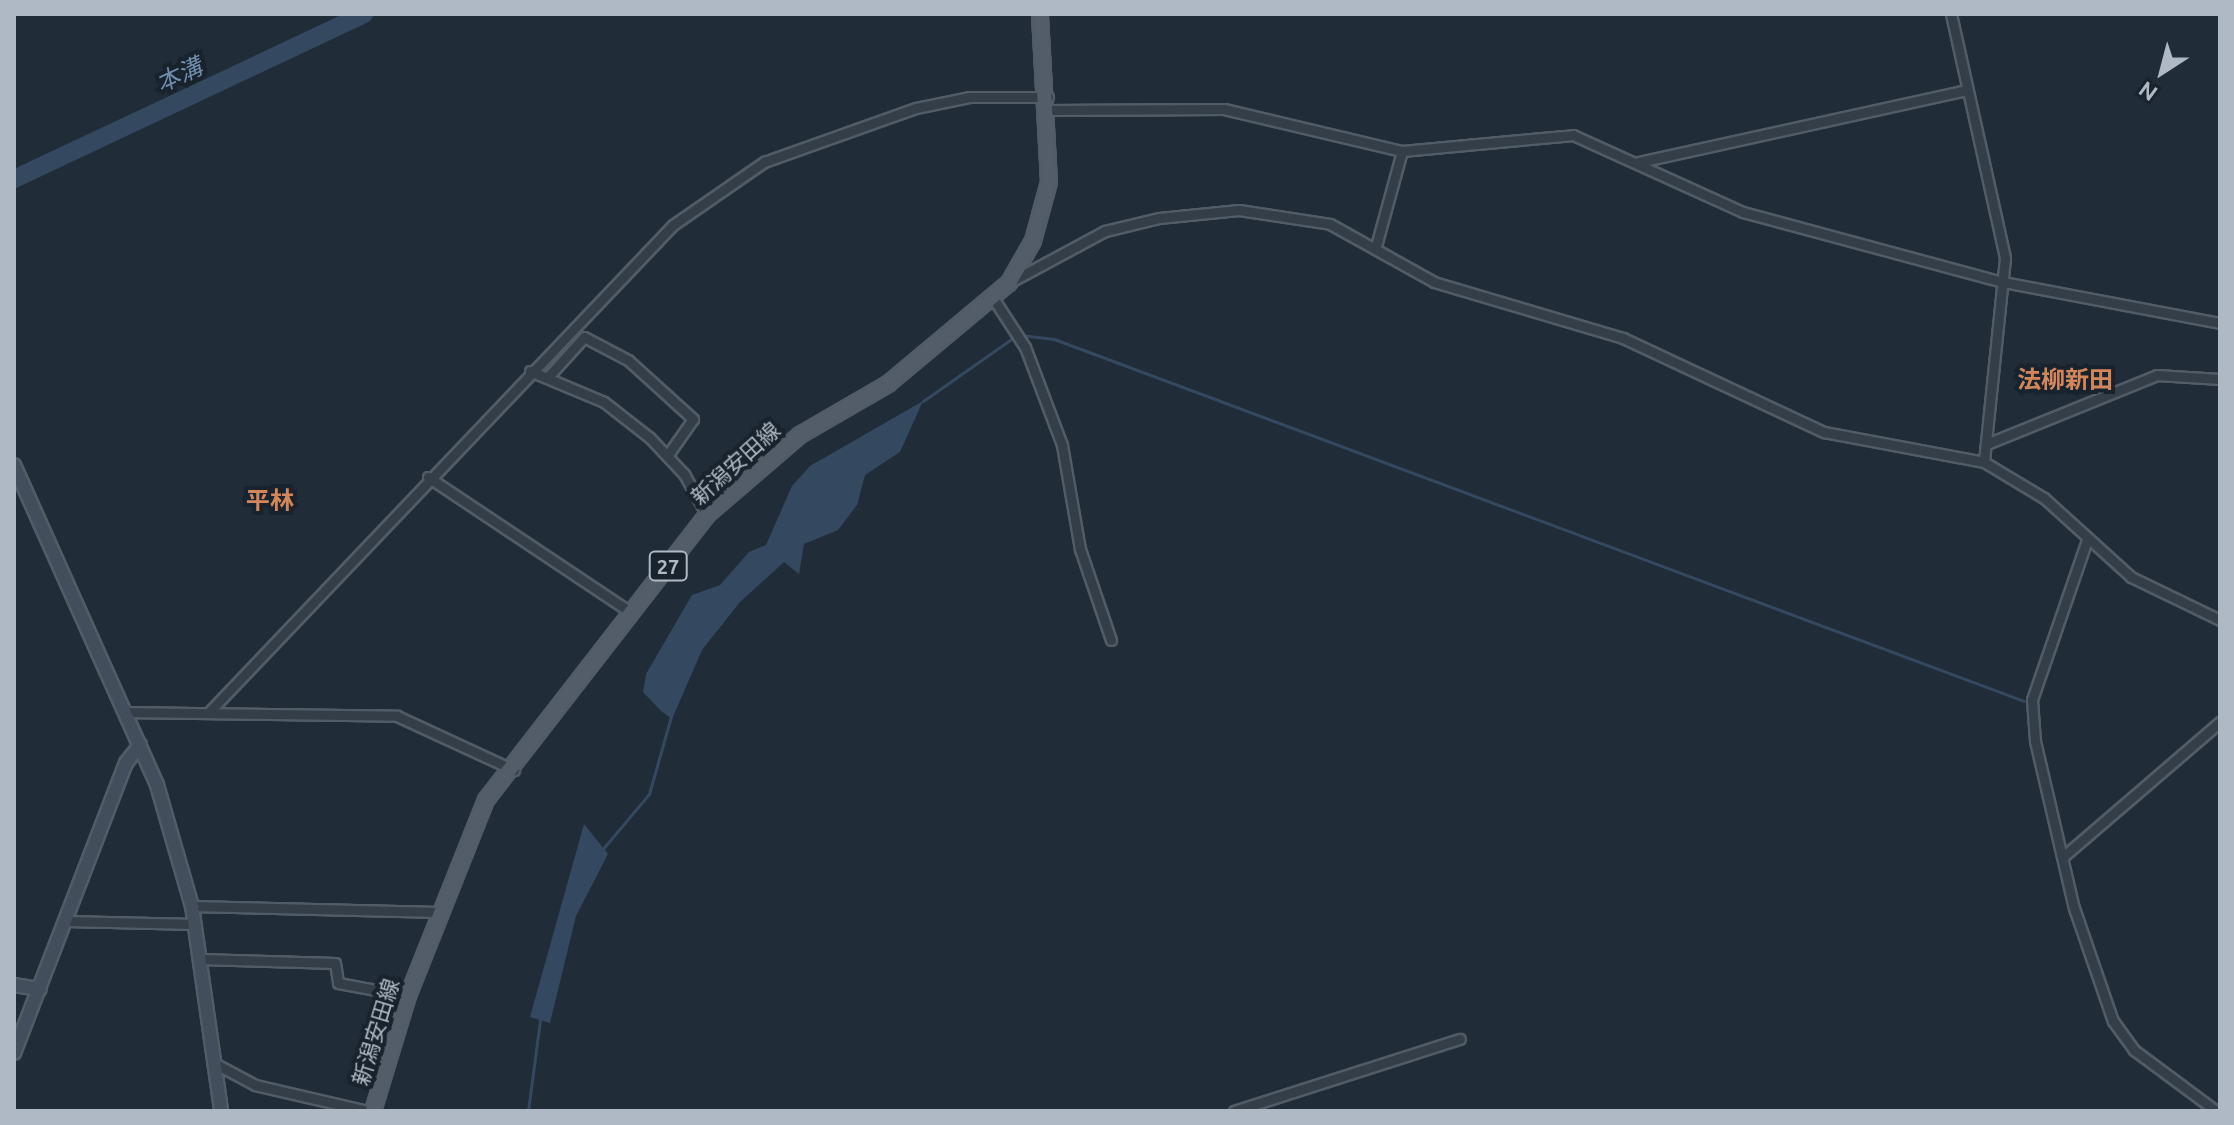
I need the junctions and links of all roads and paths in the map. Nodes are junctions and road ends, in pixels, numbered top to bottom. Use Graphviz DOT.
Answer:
graph roads {
  1 [pos="1040,14"];
  2 [pos="1951,14"];
  3 [pos="1967,90"];
  4 [pos="1048,104"];
  5 [pos="1402,151"];
  6 [pos="1639,162"];
  7 [pos="1376,246"];
  8 [pos="2003,282"];
  9 [pos="1009,283"];
  10 [pos="993,298"];
  11 [pos="2220,323"];
  12 [pos="530,371"];
  13 [pos="547,378"];
  14 [pos="2220,379"];
  15 [pos="1989,443"];
  16 [pos="667,456"];
  17 [pos="1984,462"];
  18 [pos="14,465"];
  19 [pos="428,477"];
  20 [pos="707,515"];
  21 [pos="2087,540"];
  22 [pos="632,613"];
  23 [pos="2220,620"];
  24 [pos="1111,640"];
  25 [pos="210,711"];
  26 [pos="125,712"];
  27 [pos="2220,722"];
  28 [pos="140,745"];
  29 [pos="514,770"];
  30 [pos="2064,856"];
  31 [pos="192,906"];
  32 [pos="439,912"];
  33 [pos="66,921"];
  34 [pos="195,924"];
  35 [pos="200,959"];
  36 [pos="14,985"];
  37 [pos="40,989"];
  38 [pos="408,996"];
  39 [pos="1460,1039"];
  40 [pos="14,1053"];
  41 [pos="212,1062"];
  42 [pos="221,1111"];
  43 [pos="370,1111"];
  44 [pos="1234,1111"];
  45 [pos="2216,1111"];
  1 -- 4 [label="main road, 新潟安田線 / 27"];
  2 -- 3 [label="street"];
  3 -- 6 [label="street"];
  3 -- 8 [label="street"];
  4 -- 5 [label="street"];
  4 -- 9 [label="main road, 新潟安田線 / 27"];
  4 -- 12 [label="street"];
  5 -- 6 [label="street"];
  5 -- 7 [label="street"];
  6 -- 8 [label="street"];
  7 -- 9 [label="street"];
  7 -- 17 [label="street"];
  8 -- 11 [label="street"];
  8 -- 15 [label="street"];
  9 -- 10 [label="main road, 新潟安田線 / 27"];
  10 -- 20 [label="main road, 新潟安田線 / 27"];
  10 -- 24 [label="street"];
  12 -- 13 [label="street"];
  12 -- 19 [label="street"];
  13 -- 16 [label="street"];
  13 -- 16 [label="street"];
  14 -- 15 [label="street"];
  15 -- 17 [label="street"];
  16 -- 20 [label="street"];
  17 -- 21 [label="street"];
  18 -- 26 [label="street"];
  19 -- 22 [label="street"];
  19 -- 25 [label="street"];
  20 -- 22 [label="main road, 新潟安田線 / 27"];
  21 -- 23 [label="street"];
  21 -- 30 [label="street"];
  22 -- 29 [label="main road, 新潟安田線 / 27"];
  25 -- 26 [label="street"];
  25 -- 29 [label="street"];
  26 -- 28 [label="street"];
  27 -- 30 [label="street"];
  28 -- 31 [label="street"];
  28 -- 33 [label="street"];
  29 -- 32 [label="main road, 新潟安田線 / 27"];
  30 -- 45 [label="street"];
  31 -- 32 [label="street"];
  31 -- 34 [label="street"];
  32 -- 38 [label="main road, 新潟安田線 / 27"];
  33 -- 34 [label="street"];
  33 -- 37 [label="street"];
  34 -- 35 [label="street"];
  35 -- 38 [label="street"];
  35 -- 41 [label="street"];
  36 -- 37 [label="street"];
  37 -- 40 [label="street"];
  38 -- 43 [label="main road, 新潟安田線 / 27"];
  39 -- 44 [label="street"];
  41 -- 42 [label="street"];
  41 -- 43 [label="street"];
}
